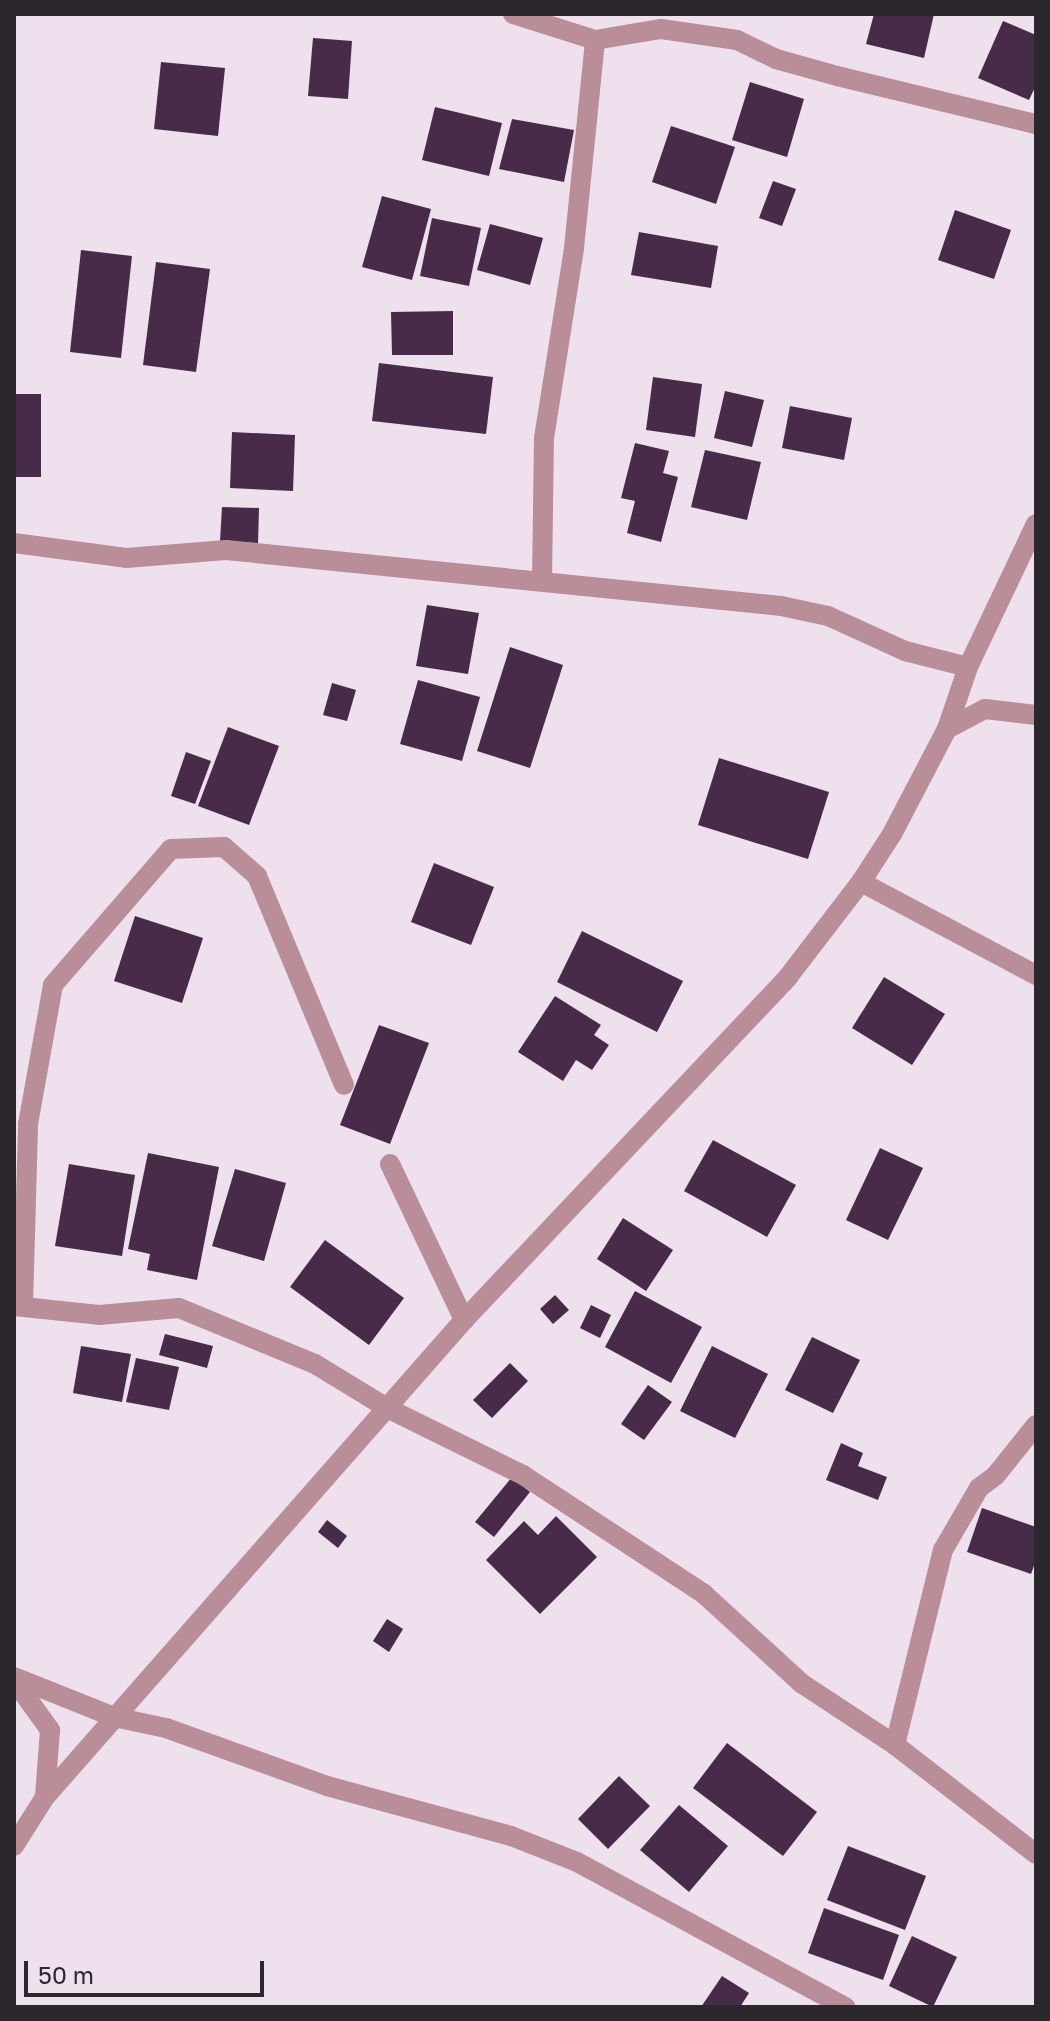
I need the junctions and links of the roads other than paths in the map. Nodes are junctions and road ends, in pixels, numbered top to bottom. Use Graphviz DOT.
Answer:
graph roads {
  1 [pos="513,14"];
  2 [pos="595,40"];
  3 [pos="1036,124"];
  4 [pos="1036,524"];
  5 [pos="14,543"];
  6 [pos="542,580"];
  7 [pos="968,667"];
  8 [pos="1036,715"];
  9 [pos="947,729"];
  10 [pos="861,882"];
  11 [pos="1036,975"];
  12 [pos="344,1085"];
  13 [pos="390,1164"];
  14 [pos="18,1306"];
  15 [pos="464,1320"];
  16 [pos="387,1408"];
  17 [pos="1036,1425"];
  18 [pos="14,1679"];
  19 [pos="114,1717"];
  20 [pos="895,1745"];
  21 [pos="45,1797"];
  22 [pos="14,1846"];
  23 [pos="1036,1854"];
  24 [pos="845,2007"];
  1 -- 2 [label="street"];
  2 -- 3 [label="street"];
  2 -- 6 [label="street"];
  4 -- 7 [label="street"];
  5 -- 6 [label="street"];
  6 -- 7 [label="street"];
  7 -- 9 [label="street"];
  8 -- 9 [label="street"];
  9 -- 10 [label="street"];
  10 -- 11 [label="street"];
  10 -- 15 [label="street"];
  12 -- 14 [label="street"];
  13 -- 15 [label="street"];
  14 -- 16 [label="street"];
  15 -- 16 [label="street"];
  16 -- 19 [label="street"];
  16 -- 20 [label="street"];
  17 -- 20 [label="street"];
  18 -- 19 [label="street"];
  18 -- 21 [label="street"];
  19 -- 21 [label="street"];
  19 -- 24 [label="street"];
  20 -- 23 [label="street"];
  21 -- 22 [label="street"];
}
